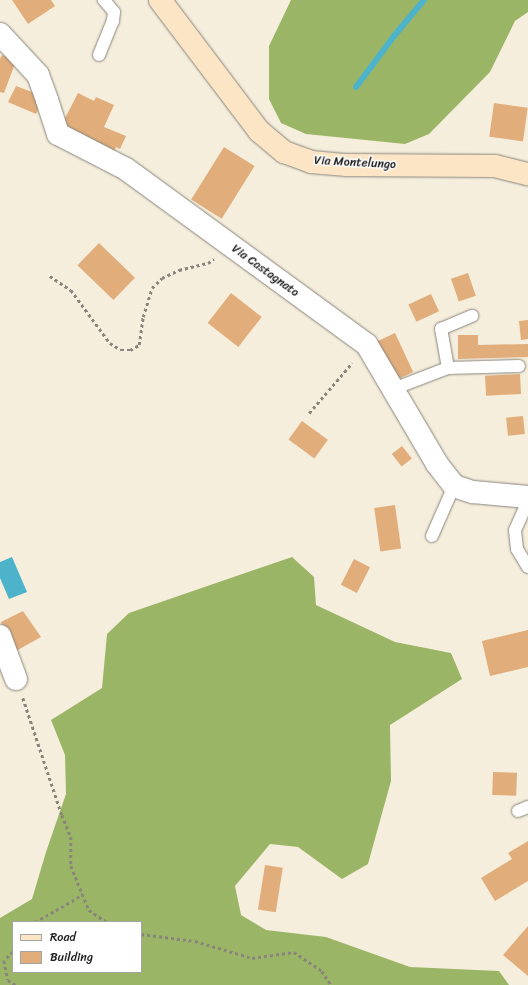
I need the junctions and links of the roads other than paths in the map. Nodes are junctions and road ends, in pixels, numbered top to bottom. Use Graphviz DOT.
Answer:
graph roads {
  1 [pos="104,0"];
  2 [pos="160,0"];
  3 [pos="0,34"];
  4 [pos="98,55"];
  5 [pos="528,174"];
  6 [pos="472,316"];
  7 [pos="519,366"];
  8 [pos="448,368"];
  9 [pos="393,389"];
  10 [pos="454,486"];
  11 [pos="528,497"];
  12 [pos="528,501"];
  13 [pos="432,536"];
  14 [pos="528,567"];
  15 [pos="0,636"];
  16 [pos="16,679"];
  1 -- 4 [label="lane"];
  2 -- 5 [label="street, Via Montelungo"];
  3 -- 9 [label="street, Via Castagnato"];
  6 -- 8 [label="lane"];
  7 -- 8 [label="lane"];
  8 -- 9 [label="lane"];
  9 -- 10 [label="street, Via Castagnato"];
  10 -- 11 [label="street"];
  10 -- 13 [label="lane"];
  12 -- 14 [label="lane"];
  15 -- 16 [label="street"];
}
